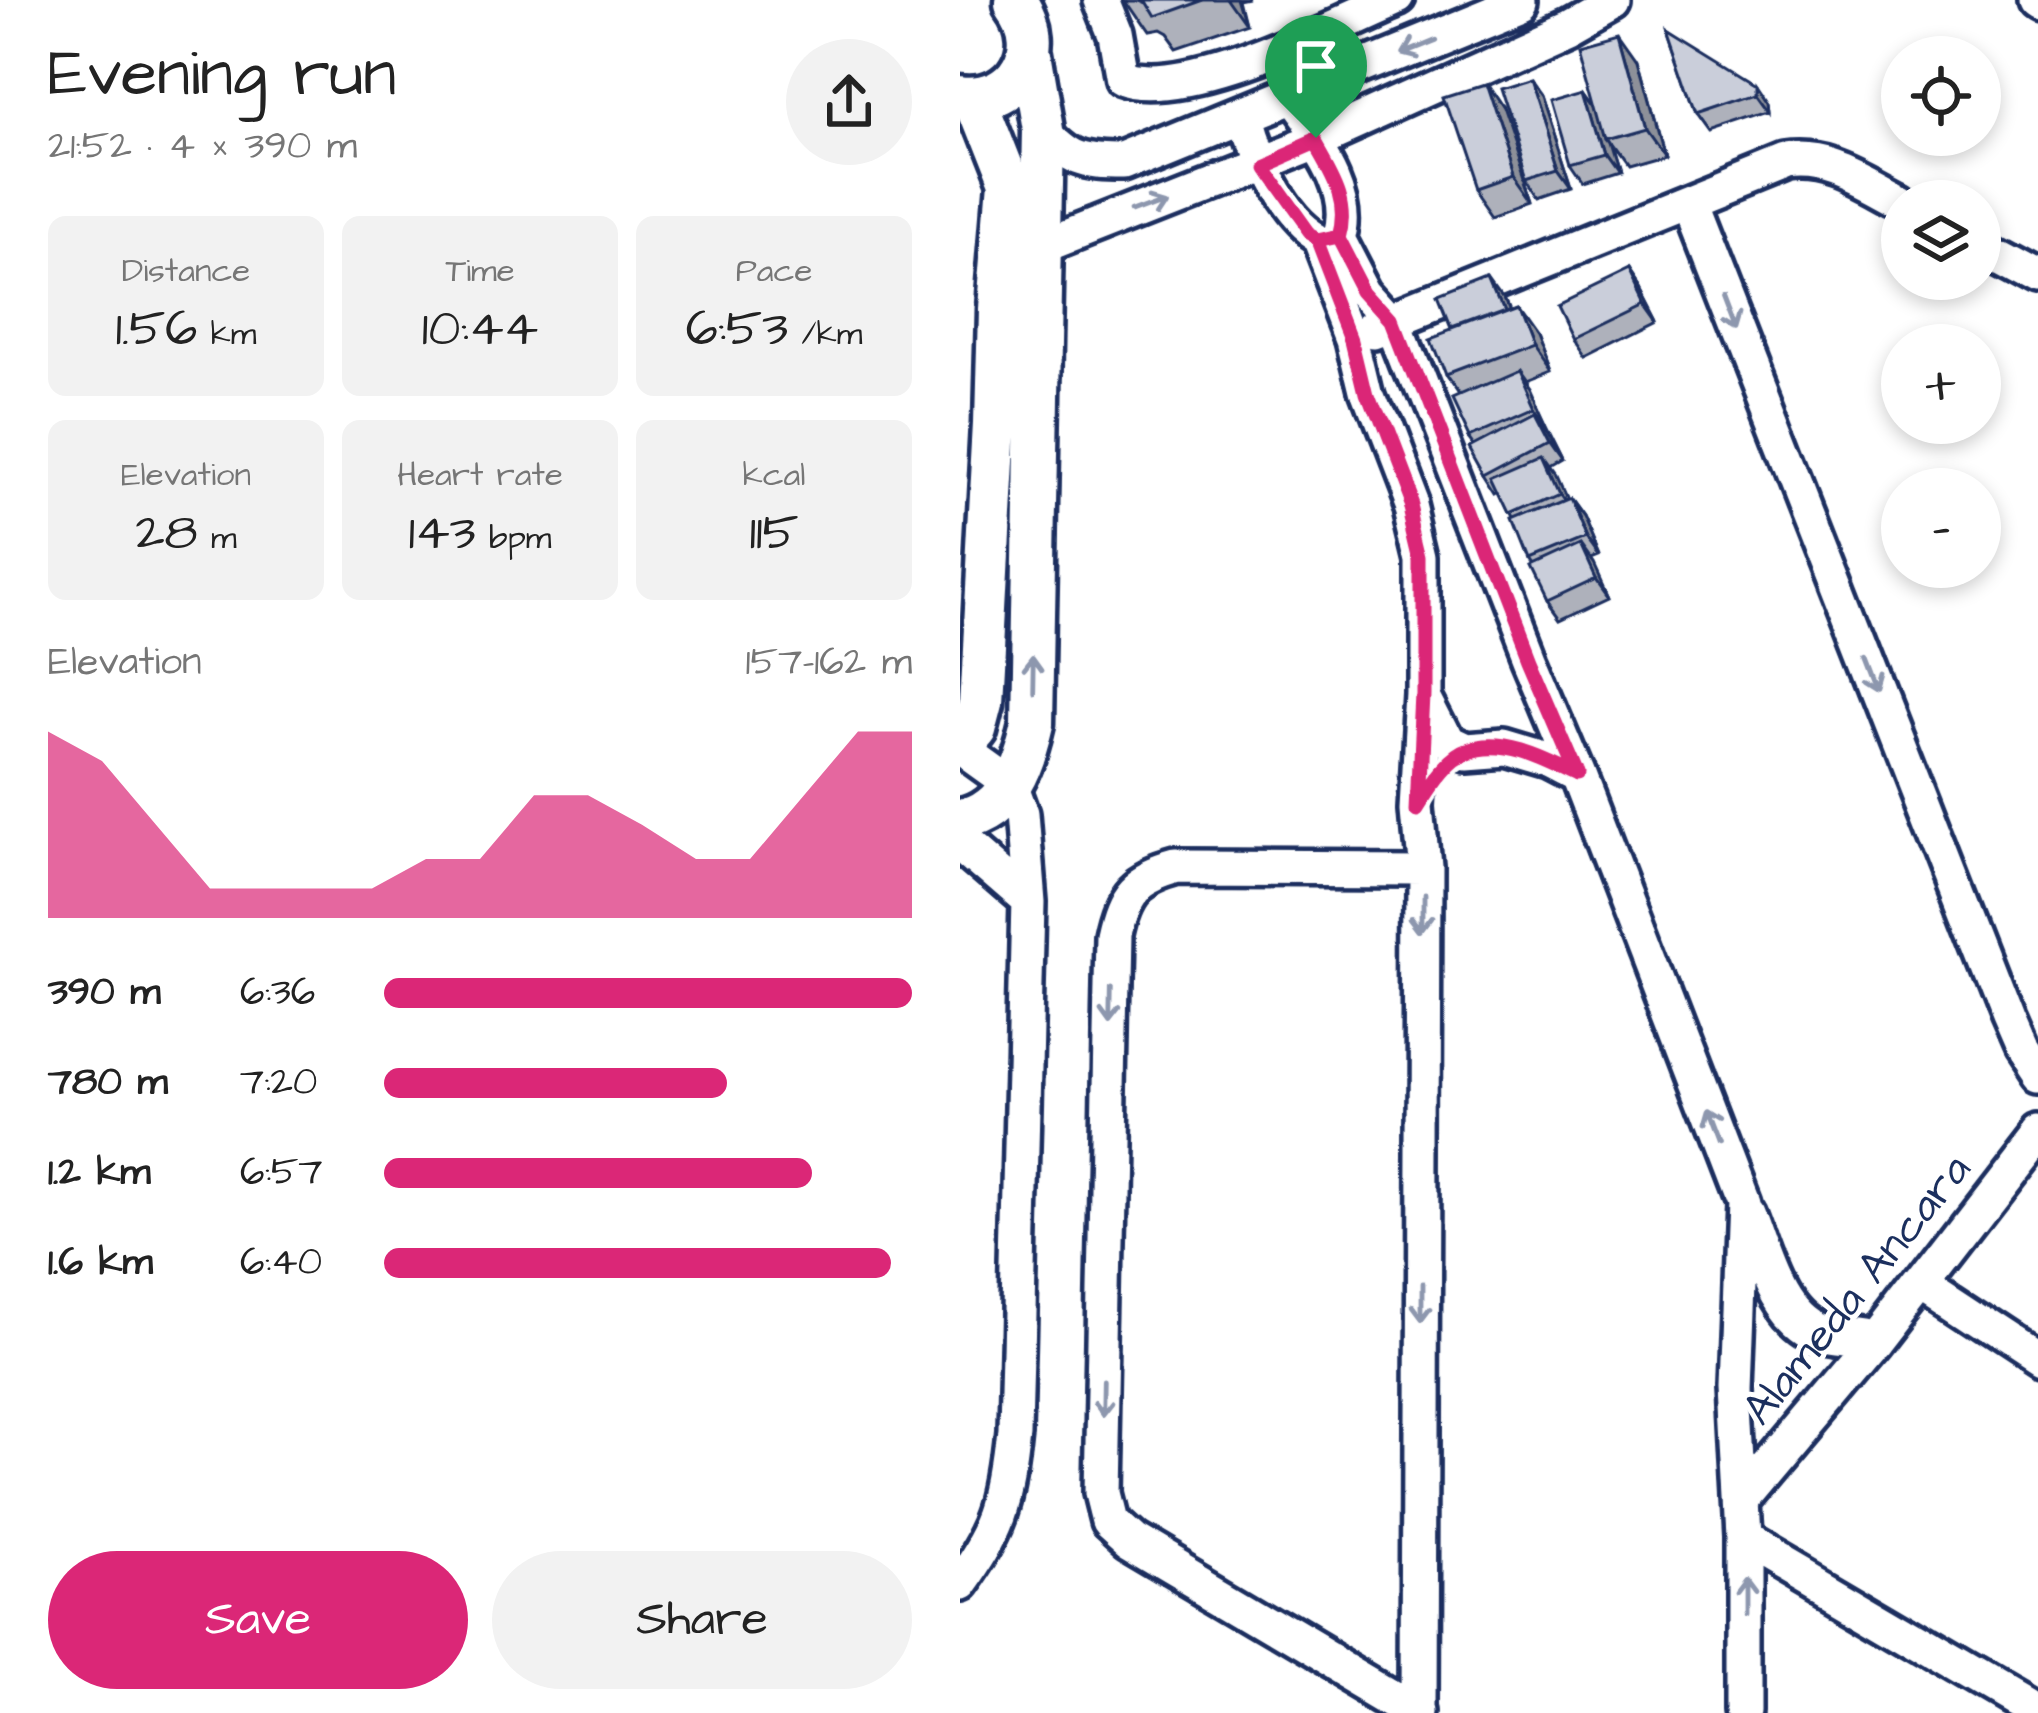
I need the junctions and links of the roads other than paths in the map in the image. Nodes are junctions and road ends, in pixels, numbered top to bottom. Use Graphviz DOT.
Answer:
graph roads {
  1 [pos="1016,0"];
  2 [pos="1101,0"];
  3 [pos="1397,0"];
  4 [pos="1612,0"];
  5 [pos="1515,3"];
  6 [pos="1527,42"];
  7 [pos="1030,53"];
  8 [pos="1288,97"];
  9 [pos="967,98"];
  10 [pos="1241,117"];
  11 [pos="1043,129"];
  12 [pos="1316,138"];
  13 [pos="1256,164"];
  14 [pos="1881,191"];
  15 [pos="1688,203"];
  16 [pos="1329,237"];
  17 [pos="1024,246"];
  18 [pos="2001,255"];
  19 [pos="2038,275"];
  20 [pos="1396,320"];
  21 [pos="1355,339"];
  22 [pos="1528,661"];
  23 [pos="1423,694"];
  24 [pos="960,747"];
  25 [pos="1504,747"];
  26 [pos="1464,750"];
  27 [pos="1577,775"];
  28 [pos="1010,785"];
  29 [pos="1418,800"];
  30 [pos="960,821"];
  31 [pos="960,843"];
  32 [pos="1423,868"];
  33 [pos="1028,902"];
  34 [pos="2038,1077"];
  35 [pos="2038,1131"];
  36 [pos="1742,1204"];
  37 [pos="1921,1282"];
  38 [pos="1874,1343"];
  39 [pos="2038,1359"];
  40 [pos="1741,1501"];
  41 [pos="1743,1538"];
  42 [pos="960,1584"];
  43 [pos="2038,1711"];
  44 [pos="1421,1713"];
  45 [pos="1742,1713"];
  1 -- 7 [label="main road"];
  2 -- 3 [label="street"];
  4 -- 6 [label="street"];
  5 -- 6 [label="street"];
  5 -- 8 [label="street, one-way"];
  6 -- 12 [label="street"];
  7 -- 9 [label="main road"];
  7 -- 11 [label="main road"];
  8 -- 10 [label="street"];
  8 -- 12 [label="street"];
  9 -- 17 [label="main road"];
  10 -- 11 [label="street"];
  10 -- 13 [label="street"];
  11 -- 17 [label="main road"];
  12 -- 13 [label="street"];
  12 -- 16 [label="street"];
  13 -- 16 [label="street"];
  17 -- 13 [label="street, one-way"];
  14 -- 15 [label="street"];
  15 -- 20 [label="street"];
  15 -- 34 [label="street, one-way"];
  16 -- 20 [label="street"];
  16 -- 21 [label="street"];
  17 -- 24 [label="main road"];
  28 -- 17 [label="main road, one-way"];
  18 -- 19 [label="street"];
  20 -- 21 [label="street"];
  20 -- 22 [label="street"];
  21 -- 23 [label="street"];
  22 -- 25 [label="street"];
  22 -- 27 [label="street"];
  23 -- 26 [label="street"];
  23 -- 29 [label="street"];
  24 -- 28 [label="street"];
  25 -- 26 [label="street"];
  25 -- 27 [label="street"];
  26 -- 29 [label="street"];
  36 -- 27 [label="street, one-way"];
  28 -- 30 [label="main road"];
  28 -- 33 [label="street"];
  29 -- 32 [label="street"];
  31 -- 33 [label="street"];
  32 -- 44 [label="street, one-way"];
  32 -- 44 [label="street, one-way"];
  33 -- 42 [label="street"];
  35 -- 37 [label="street, Alameda Ancara"];
  36 -- 38 [label="street"];
  36 -- 40 [label="street"];
  37 -- 38 [label="street, Alameda Ancara"];
  37 -- 39 [label="street"];
  38 -- 40 [label="street, Alameda Ancara"];
  40 -- 41 [label="street"];
  41 -- 43 [label="street"];
  45 -- 41 [label="street, one-way"];
}
